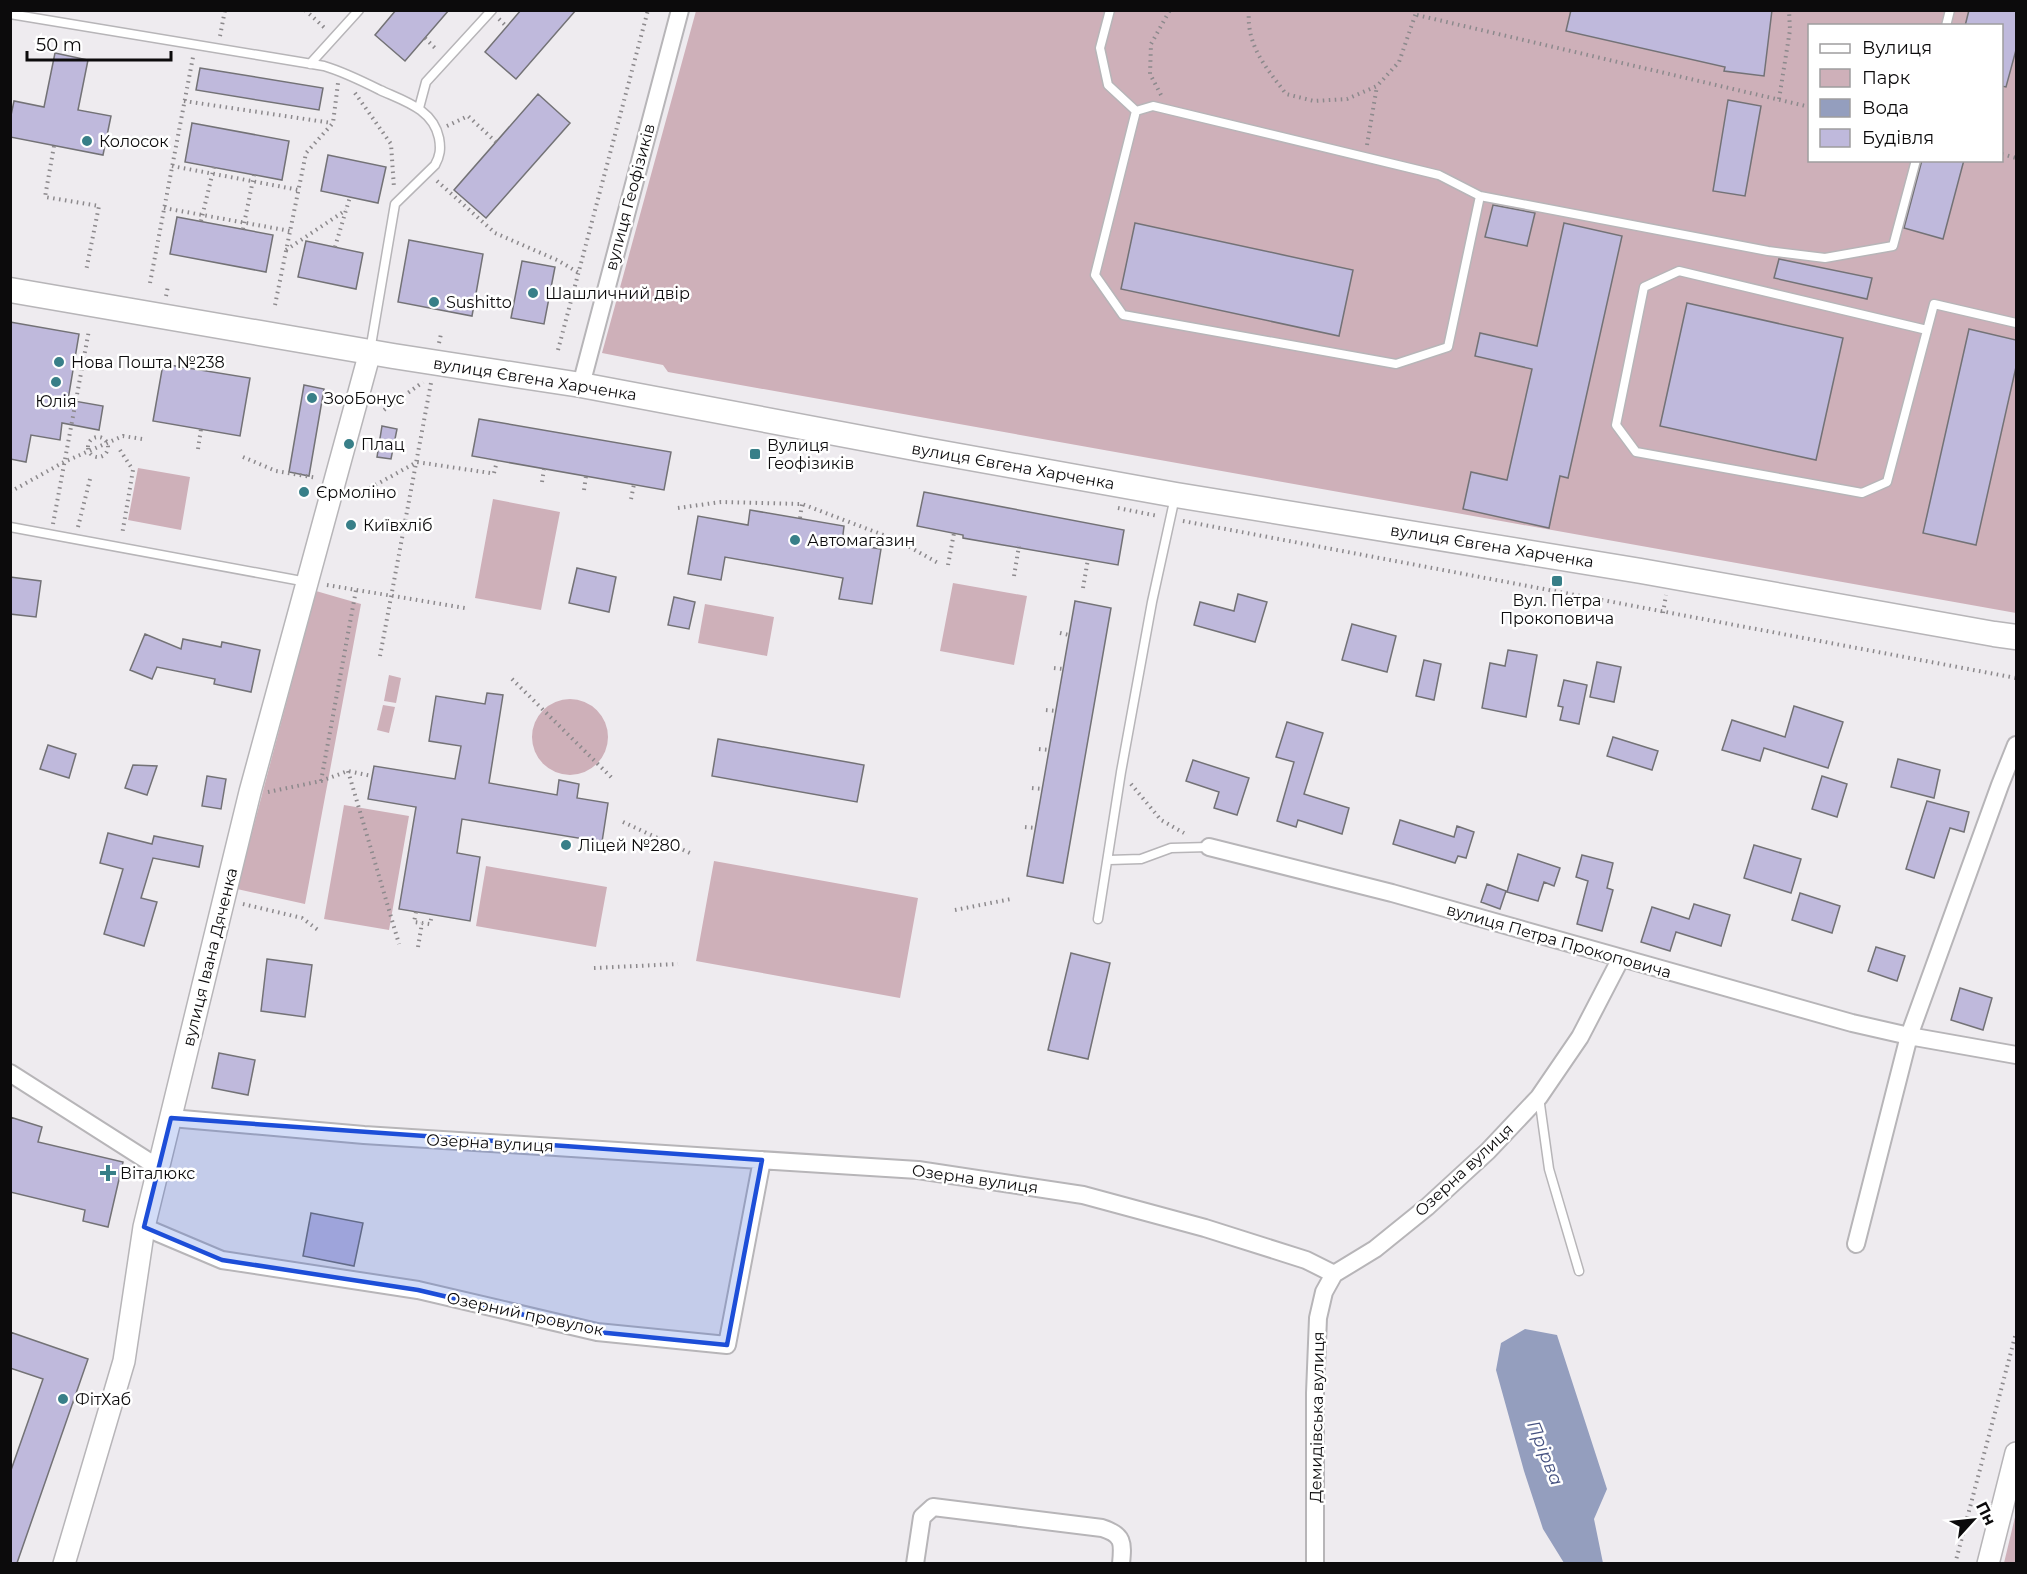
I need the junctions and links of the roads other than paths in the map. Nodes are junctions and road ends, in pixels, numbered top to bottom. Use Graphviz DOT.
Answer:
graph roads {
  1 [pos="359,10"];
  2 [pos="492,10"];
  3 [pos="680,10"];
  4 [pos="1110,10"];
  5 [pos="10,14"];
  6 [pos="310,64"];
  7 [pos="419,108"];
  8 [pos="1136,111"];
  9 [pos="1915,162"];
  10 [pos="1480,196"];
  11 [pos="10,290"];
  12 [pos="2016,322"];
  13 [pos="1927,330"];
  14 [pos="370,352"];
  15 [pos="581,384"];
  16 [pos="1176,495"];
  17 [pos="10,527"];
  18 [pos="308,582"];
  19 [pos="2016,637"];
  20 [pos="2016,745"];
  21 [pos="1209,847"];
  22 [pos="1108,860"];
  23 [pos="1098,919"];
  24 [pos="1621,958"];
  25 [pos="1909,1036"];
  26 [pos="2016,1055"];
  27 [pos="10,1073"];
  28 [pos="1539,1097"];
  29 [pos="171,1118"];
  30 [pos="762,1160"];
  31 [pos="151,1173"];
  32 [pos="144,1227"];
  33 [pos="1856,1244"];
  34 [pos="1580,1271"];
  35 [pos="1334,1274"];
  36 [pos="2016,1453"];
  37 [pos="64,1563"];
  38 [pos="915,1563"];
  39 [pos="1121,1563"];
  40 [pos="1315,1563"];
  41 [pos="1988,1563"];
  1 -- 6 [label="lane"];
  2 -- 7 [label="lane"];
  3 -- 15 [label="street, вулиця Геофізиків"];
  4 -- 8 [label="lane"];
  5 -- 6 [label="lane"];
  6 -- 7 [label="lane"];
  7 -- 14 [label="lane"];
  8 -- 10 [label="lane"];
  8 -- 10 [label="lane"];
  9 -- 10 [label="lane"];
  11 -- 14 [label="main road, вулиця Євгена Харченка"];
  12 -- 13 [label="lane"];
  13 -- 13 [label="lane"];
  14 -- 15 [label="main road, вулиця Євгена Харченка"];
  14 -- 18 [label="street, вулиця Івана Дяченка"];
  15 -- 16 [label="main road, вулиця Євгена Харченка"];
  16 -- 19 [label="main road, вулиця Євгена Харченка"];
  16 -- 22 [label="lane"];
  17 -- 18 [label="lane"];
  18 -- 29 [label="street, вулиця Івана Дяченка"];
  20 -- 25 [label="street"];
  21 -- 22 [label="lane"];
  21 -- 24 [label="street, вулиця Петра Прокоповича"];
  22 -- 23 [label="lane"];
  24 -- 25 [label="street, вулиця Петра Прокоповича"];
  24 -- 28 [label="street, Озерна вулиця"];
  25 -- 26 [label="street, вулиця Петра Прокоповича"];
  25 -- 33 [label="street"];
  27 -- 31 [label="street"];
  28 -- 34 [label="lane"];
  28 -- 35 [label="street, Озерна вулиця"];
  29 -- 30 [label="street, Озерна вулиця"];
  29 -- 31 [label="street, вулиця Івана Дяченка"];
  30 -- 32 [label="street, Озерний провулок"];
  30 -- 35 [label="street, Озерна вулиця"];
  31 -- 32 [label="street, вулиця Івана Дяченка"];
  32 -- 37 [label="street, вулиця Івана Дяченка"];
  35 -- 40 [label="street, Демидівська вулиця"];
  36 -- 41 [label="street"];
  38 -- 39 [label="street"];
}
